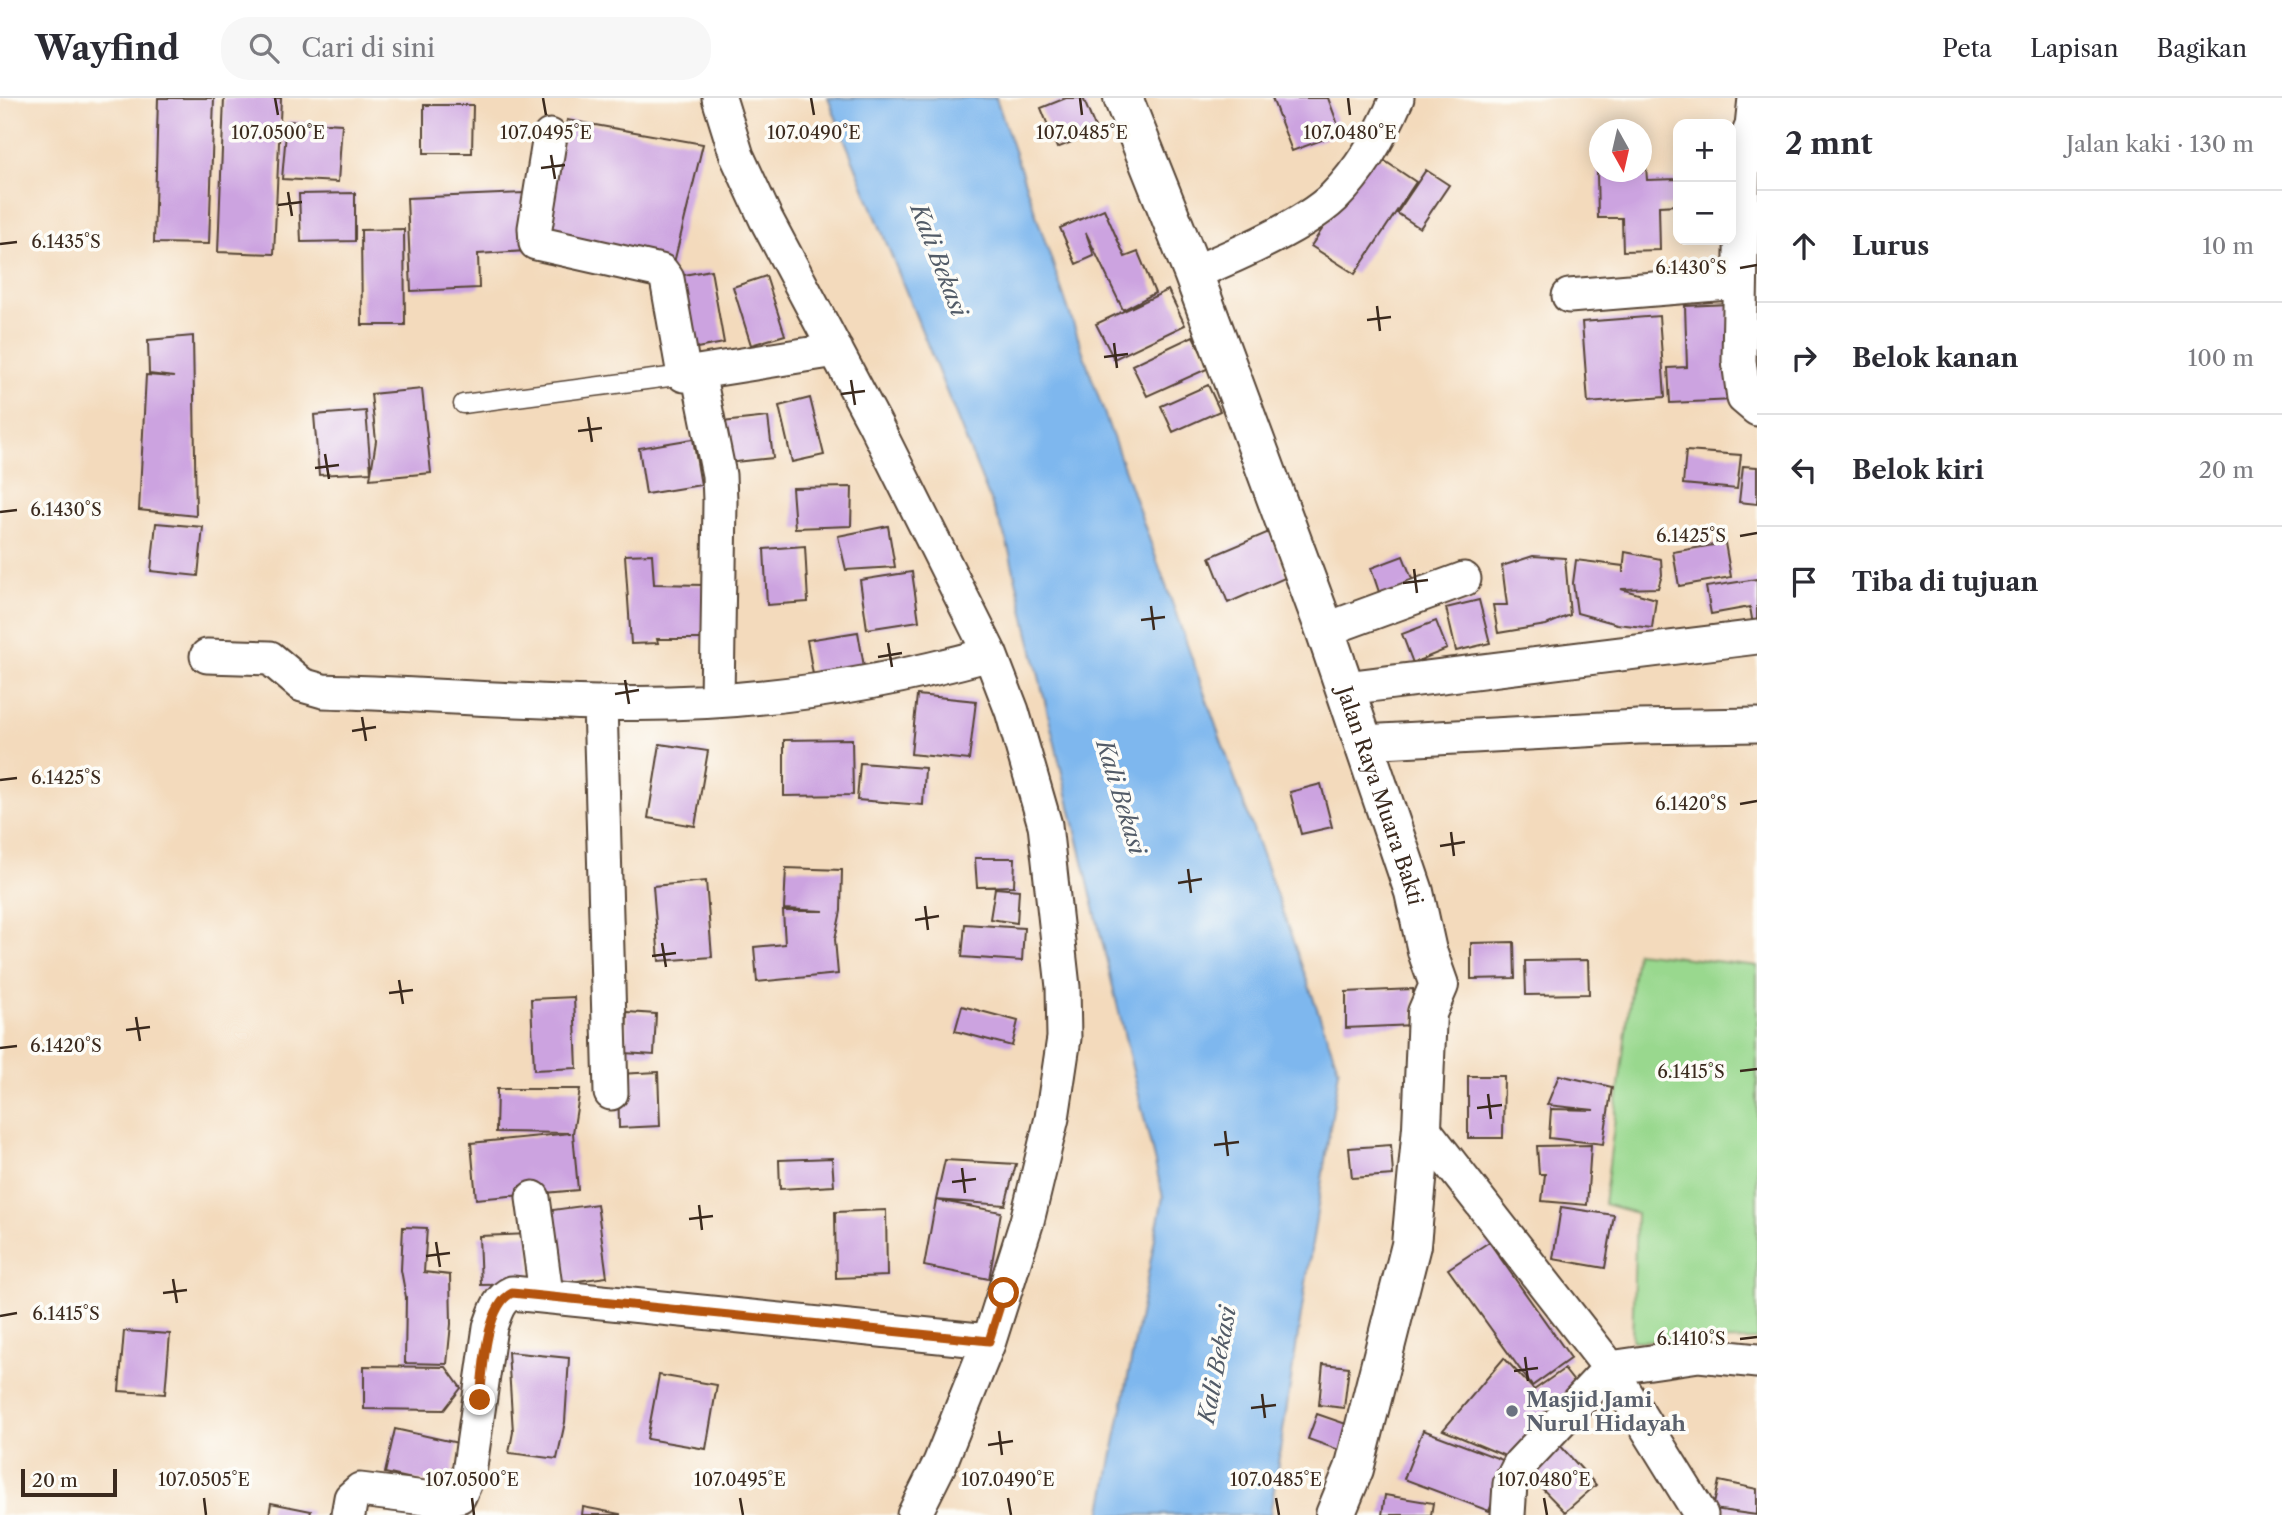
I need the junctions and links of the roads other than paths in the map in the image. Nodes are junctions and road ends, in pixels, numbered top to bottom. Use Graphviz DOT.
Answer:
graph roads {
  1 [pos="719,98"];
  2 [pos="1124,98"];
  3 [pos="1397,98"];
  4 [pos="1755,98"];
  5 [pos="550,136"];
  6 [pos="1193,273"];
  7 [pos="1740,282"];
  8 [pos="1569,296"];
  9 [pos="836,350"];
  10 [pos="691,374"];
  11 [pos="463,404"];
  12 [pos="1757,409"];
  13 [pos="1464,579"];
  14 [pos="1325,630"];
  15 [pos="1757,637"];
  16 [pos="990,654"];
  17 [pos="207,656"];
  18 [pos="1345,688"];
  19 [pos="717,699"];
  20 [pos="600,703"];
  21 [pos="1757,725"];
  22 [pos="1363,742"];
  23 [pos="611,1093"];
  24 [pos="1422,1127"];
  25 [pos="533,1198"];
  26 [pos="546,1294"];
  27 [pos="989,1341"];
  28 [pos="1757,1362"];
  29 [pos="1610,1368"];
  30 [pos="348,1515"];
  31 [pos="914,1515"];
  32 [pos="1335,1515"];
  33 [pos="1508,1515"];
  34 [pos="1701,1515"];
  1 -- 9 [label="street"];
  2 -- 6 [label="main road, Jalan Raya Muara Bakti"];
  3 -- 6 [label="street"];
  4 -- 7 [label="street"];
  5 -- 10 [label="street"];
  6 -- 14 [label="main road, Jalan Raya Muara Bakti"];
  7 -- 8 [label="street"];
  7 -- 12 [label="street"];
  9 -- 10 [label="street"];
  9 -- 16 [label="street"];
  10 -- 11 [label="lane"];
  10 -- 19 [label="street"];
  13 -- 14 [label="street"];
  14 -- 18 [label="main road, Jalan Raya Muara Bakti"];
  15 -- 18 [label="street"];
  16 -- 19 [label="street"];
  16 -- 27 [label="street"];
  17 -- 20 [label="street"];
  18 -- 22 [label="main road, Jalan Raya Muara Bakti"];
  19 -- 20 [label="street"];
  20 -- 23 [label="street"];
  21 -- 22 [label="street"];
  22 -- 24 [label="main road, Jalan Raya Muara Bakti"];
  24 -- 29 [label="street"];
  24 -- 32 [label="main road, Jalan Raya Muara Bakti"];
  25 -- 26 [label="street"];
  26 -- 27 [label="street"];
  26 -- 30 [label="street"];
  27 -- 31 [label="street"];
  28 -- 29 [label="street"];
  29 -- 33 [label="street"];
  29 -- 34 [label="street"];
}
